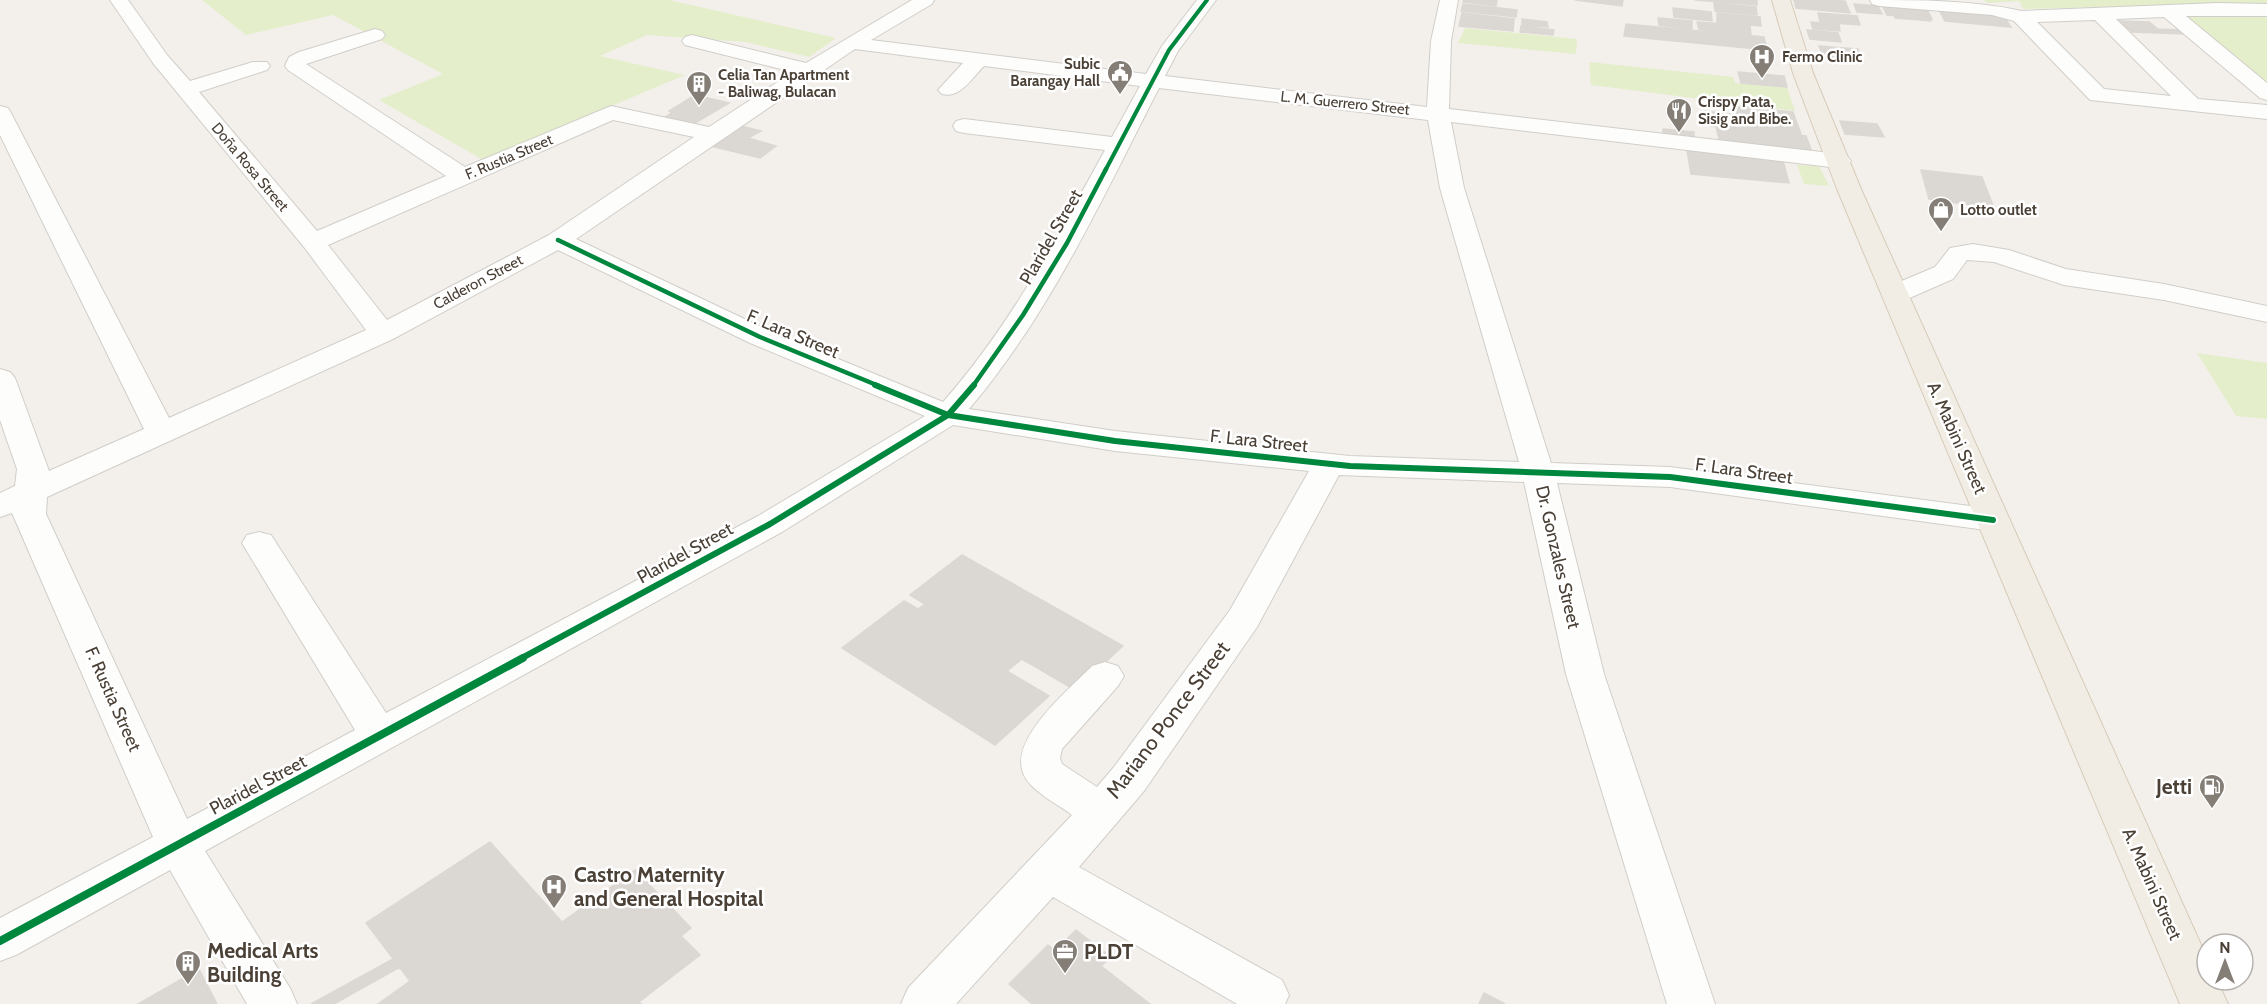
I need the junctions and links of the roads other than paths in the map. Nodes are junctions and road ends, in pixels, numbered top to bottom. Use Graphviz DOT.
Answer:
graph roads {
  1 [pos="119,0"];
  2 [pos="925,0"];
  3 [pos="1207,0"];
  4 [pos="1449,0"];
  5 [pos="1781,0"];
  6 [pos="1879,0"];
  7 [pos="2267,10"];
  8 [pos="2169,11"];
  9 [pos="2099,13"];
  10 [pos="2021,17"];
  11 [pos="375,35"];
  12 [pos="692,41"];
  13 [pos="851,43"];
  14 [pos="979,59"];
  15 [pos="260,66"];
  16 [pos="810,70"];
  17 [pos="1152,81"];
  18 [pos="186,89"];
  19 [pos="949,90"];
  20 [pos="2267,94"];
  21 [pos="2192,105"];
  22 [pos="2267,112"];
  23 [pos="0,113"];
  24 [pos="1438,113"];
  25 [pos="964,126"];
  26 [pos="711,134"];
  27 [pos="1120,145"];
  28 [pos="1839,161"];
  29 [pos="464,177"];
  30 [pos="558,240"];
  31 [pos="313,242"];
  32 [pos="1895,294"];
  33 [pos="2267,314"];
  34 [pos="383,333"];
  35 [pos="0,378"];
  36 [pos="948,415"];
  37 [pos="161,433"];
  38 [pos="1329,464"];
  39 [pos="1538,473"];
  40 [pos="16,500"];
  41 [pos="1993,520"];
  42 [pos="258,543"];
  43 [pos="1105,676"];
  44 [pos="380,736"];
  45 [pos="1099,811"];
  46 [pos="178,845"];
  47 [pos="1048,872"];
  48 [pos="0,941"];
  49 [pos="1265,994"];
  50 [pos="273,1004"];
  51 [pos="925,1004"];
  52 [pos="1690,1004"];
  53 [pos="2205,1004"];
  1 -- 18 [label="street, Doña Rosa Street"];
  2 -- 13 [label="street, Calderon Street"];
  3 -- 17 [label="street, Plaridel Street"];
  4 -- 24 [label="street, Dr. Gonzales Street"];
  5 -- 28 [label="main road, A. Mabini Street"];
  6 -- 10 [label="street"];
  7 -- 8 [label="street"];
  8 -- 9 [label="street"];
  8 -- 20 [label="street"];
  9 -- 10 [label="street"];
  9 -- 21 [label="street"];
  10 -- 21 [label="street"];
  11 -- 29 [label="street"];
  12 -- 16 [label="street"];
  13 -- 14 [label="street, L. M. Guerrero Street"];
  13 -- 16 [label="street, Calderon Street"];
  14 -- 17 [label="street, L. M. Guerrero Street"];
  14 -- 19 [label="street"];
  15 -- 18 [label="street"];
  16 -- 26 [label="street, Calderon Street"];
  17 -- 24 [label="street, L. M. Guerrero Street"];
  17 -- 27 [label="street, Plaridel Street"];
  18 -- 31 [label="street, Doña Rosa Street"];
  21 -- 22 [label="street"];
  23 -- 37 [label="street"];
  24 -- 28 [label="street, L. M. Guerrero Street"];
  24 -- 39 [label="street, Dr. Gonzales Street"];
  25 -- 27 [label="street"];
  26 -- 29 [label="street, F. Rustia Street"];
  26 -- 30 [label="street, Calderon Street"];
  27 -- 36 [label="street, Plaridel Street"];
  28 -- 32 [label="main road, A. Mabini Street"];
  29 -- 31 [label="street, F. Rustia Street"];
  30 -- 34 [label="street, Calderon Street"];
  30 -- 36 [label="street, F. Lara Street"];
  31 -- 34 [label="street, Doña Rosa Street"];
  32 -- 33 [label="street"];
  32 -- 41 [label="main road, A. Mabini Street"];
  34 -- 37 [label="street, Calderon Street"];
  35 -- 40 [label="street, F. Rustia Street"];
  36 -- 38 [label="street, F. Lara Street"];
  36 -- 44 [label="street, Plaridel Street"];
  37 -- 40 [label="street, Calderon Street"];
  38 -- 39 [label="street, F. Lara Street"];
  38 -- 45 [label="street, Mariano Ponce Street"];
  39 -- 41 [label="street, F. Lara Street"];
  39 -- 52 [label="street, Dr. Gonzales Street"];
  40 -- 46 [label="street, F. Rustia Street"];
  41 -- 53 [label="main road, A. Mabini Street"];
  42 -- 44 [label="street"];
  43 -- 45 [label="street"];
  44 -- 46 [label="street, Plaridel Street"];
  45 -- 47 [label="street, Mariano Ponce Street"];
  46 -- 48 [label="street, Plaridel Street"];
  46 -- 50 [label="street, F. Rustia Street"];
  47 -- 49 [label="street"];
  47 -- 51 [label="street, Mariano Ponce Street"];
}
